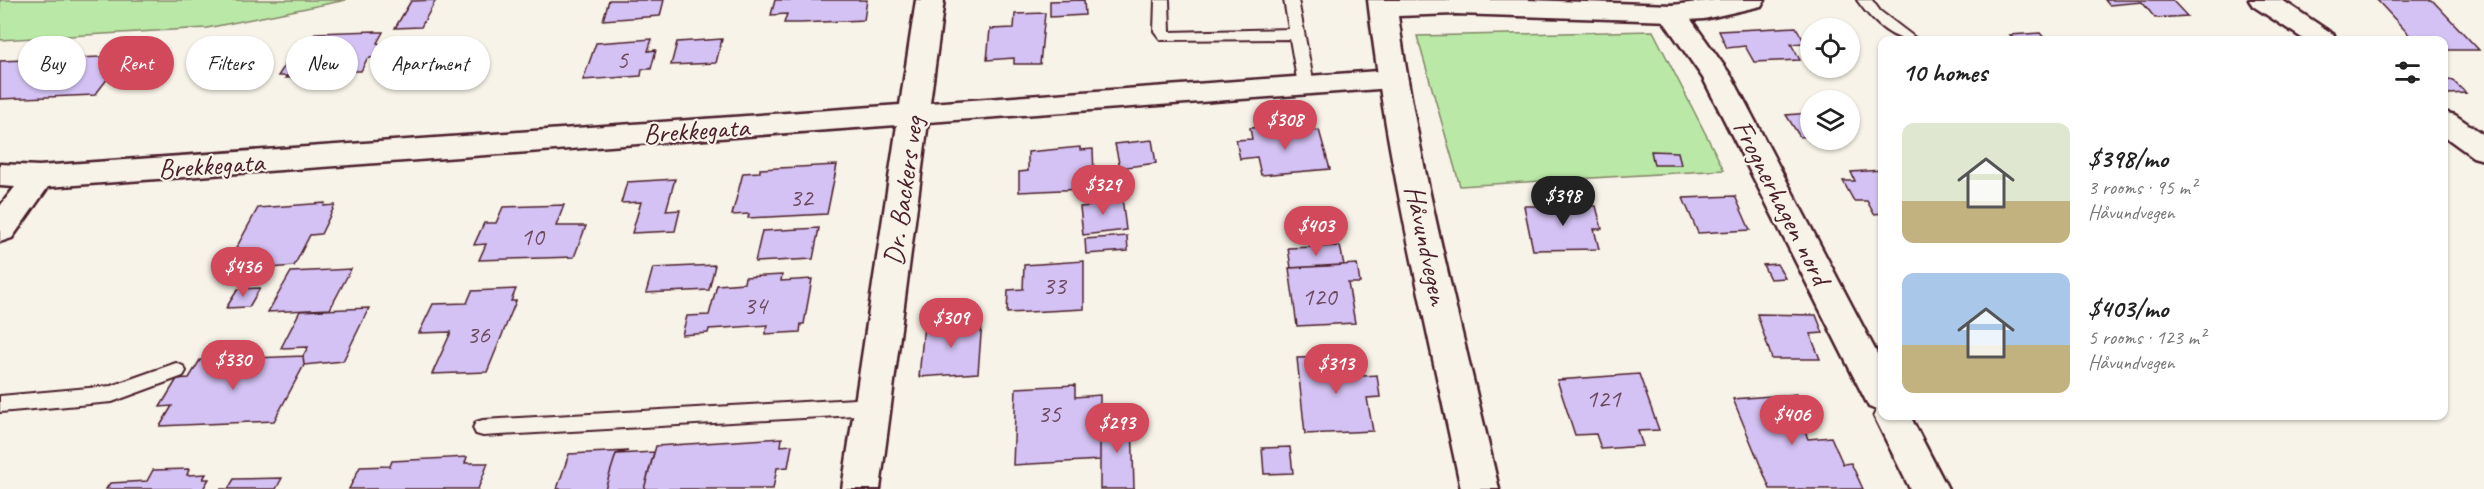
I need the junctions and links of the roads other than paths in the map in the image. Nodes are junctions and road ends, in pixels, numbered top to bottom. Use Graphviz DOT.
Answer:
graph roads {
  1 [pos="930,0"];
  2 [pos="1162,0"];
  3 [pos="1292,0"];
  4 [pos="1751,0"];
  5 [pos="1864,0"];
  6 [pos="2263,0"];
  7 [pos="1382,4"];
  8 [pos="1539,5"];
  9 [pos="1672,13"];
  10 [pos="1296,34"];
  11 [pos="1905,36"];
  12 [pos="2317,36"];
  13 [pos="1392,79"];
  14 [pos="1306,85"];
  15 [pos="914,114"];
  16 [pos="2448,125"];
  17 [pos="2484,150"];
  18 [pos="0,175"];
  19 [pos="39,177"];
  20 [pos="0,230"];
  21 [pos="176,371"];
  22 [pos="1878,389"];
  23 [pos="0,404"];
  24 [pos="873,406"];
  25 [pos="1894,420"];
  26 [pos="483,428"];
  27 [pos="861,489"];
  28 [pos="1480,489"];
  29 [pos="1929,489"];
  1 -- 15 [label="street, Dr. Backers veg"];
  2 -- 10 [label="lane"];
  3 -- 10 [label="lane"];
  4 -- 9 [label="street"];
  5 -- 11 [label="lane"];
  6 -- 12 [label="street"];
  7 -- 8 [label="street"];
  7 -- 13 [label="street, Håvundvegen"];
  8 -- 9 [label="street"];
  9 -- 22 [label="street, Frognerhagen nord"];
  10 -- 14 [label="lane"];
  13 -- 14 [label="street, Brekkegata"];
  13 -- 28 [label="street, Håvundvegen"];
  14 -- 15 [label="street, Brekkegata"];
  15 -- 19 [label="street, Brekkegata"];
  15 -- 24 [label="street, Dr. Backers veg"];
  16 -- 17 [label="street"];
  18 -- 19 [label="street, Brekkegata"];
  19 -- 20 [label="street"];
  21 -- 23 [label="lane"];
  24 -- 26 [label="lane"];
  24 -- 27 [label="street, Dr. Backers veg"];
  25 -- 29 [label="street"];
}
